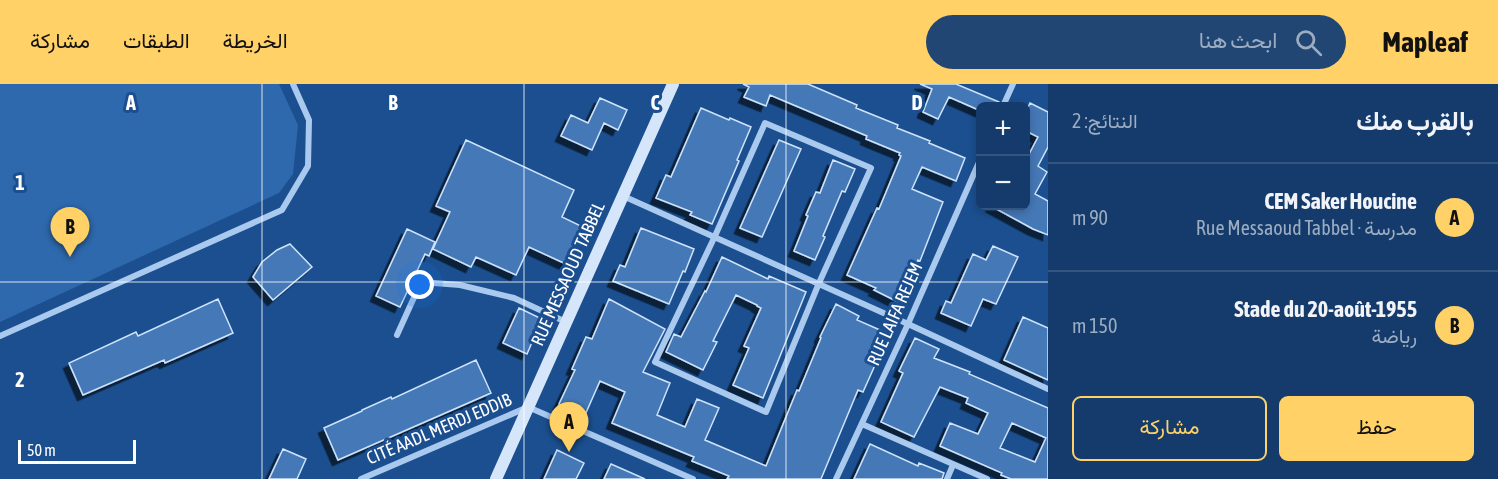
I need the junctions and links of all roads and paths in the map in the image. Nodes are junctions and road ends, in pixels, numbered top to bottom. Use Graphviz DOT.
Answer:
graph roads {
  1 [pos="293,84"];
  2 [pos="673,84"];
  3 [pos="1013,84"];
  4 [pos="1005,102"];
  5 [pos="976,171"];
  6 [pos="623,195"];
  7 [pos="715,237"];
  8 [pos="819,284"];
  9 [pos="567,322"];
  10 [pos="908,324"];
  11 [pos="397,335"];
  12 [pos="0,336"];
  13 [pos="1048,389"];
  14 [pos="528,407"];
  15 [pos="862,424"];
  16 [pos="953,465"];
  17 [pos="361,479"];
  18 [pos="496,479"];
  19 [pos="693,479"];
  20 [pos="836,479"];
  21 [pos="947,479"];
  22 [pos="987,479"];
  1 -- 12 [label="street"];
  2 -- 6 [label="street, RUE MESSAOUD TABBEL"];
  3 -- 4 [label="street"];
  5 -- 10 [label="street, RUE LAIFA REJEM"];
  6 -- 7 [label="street"];
  6 -- 9 [label="street, RUE MESSAOUD TABBEL"];
  7 -- 8 [label="street"];
  7 -- 8 [label="street"];
  7 -- 8 [label="street"];
  8 -- 10 [label="street"];
  9 -- 11 [label="street"];
  9 -- 14 [label="street, RUE MESSAOUD TABBEL"];
  10 -- 13 [label="street"];
  10 -- 15 [label="street, RUE LAIFA REJEM"];
  14 -- 17 [label="street, CITÉ AADL MERDJ EDDIB"];
  14 -- 18 [label="street, RUE MESSAOUD TABBEL"];
  14 -- 19 [label="street"];
  15 -- 16 [label="street"];
  15 -- 20 [label="street, RUE LAIFA REJEM"];
  16 -- 21 [label="street"];
  16 -- 22 [label="street"];
}
